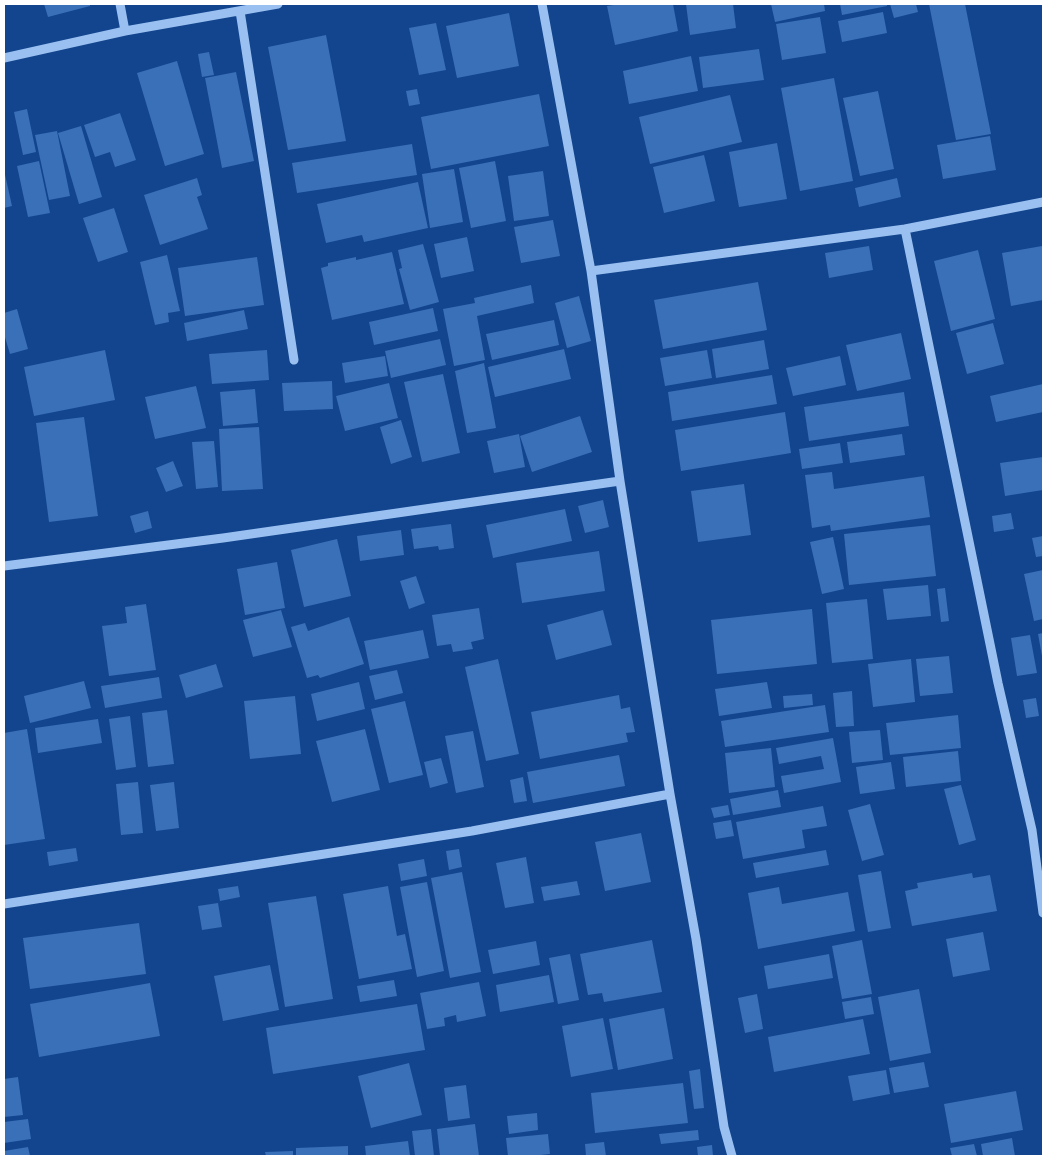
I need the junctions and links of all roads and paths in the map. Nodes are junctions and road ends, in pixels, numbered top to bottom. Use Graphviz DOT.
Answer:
graph roads {
  1 [pos="120,4"];
  2 [pos="278,4"];
  3 [pos="542,4"];
  4 [pos="240,11"];
  5 [pos="125,31"];
  6 [pos="4,58"];
  7 [pos="1043,202"];
  8 [pos="905,229"];
  9 [pos="591,271"];
  10 [pos="294,360"];
  11 [pos="620,481"];
  12 [pos="4,566"];
  13 [pos="670,794"];
  14 [pos="4,904"];
  15 [pos="1043,913"];
  16 [pos="732,1156"];
  1 -- 5 [label="street"];
  2 -- 4 [label="street"];
  3 -- 9 [label="street"];
  4 -- 5 [label="street"];
  4 -- 10 [label="street"];
  5 -- 6 [label="street"];
  7 -- 8 [label="street"];
  8 -- 9 [label="street"];
  8 -- 15 [label="street"];
  9 -- 11 [label="street"];
  11 -- 12 [label="street"];
  11 -- 13 [label="street"];
  13 -- 14 [label="street"];
  13 -- 16 [label="street"];
}
